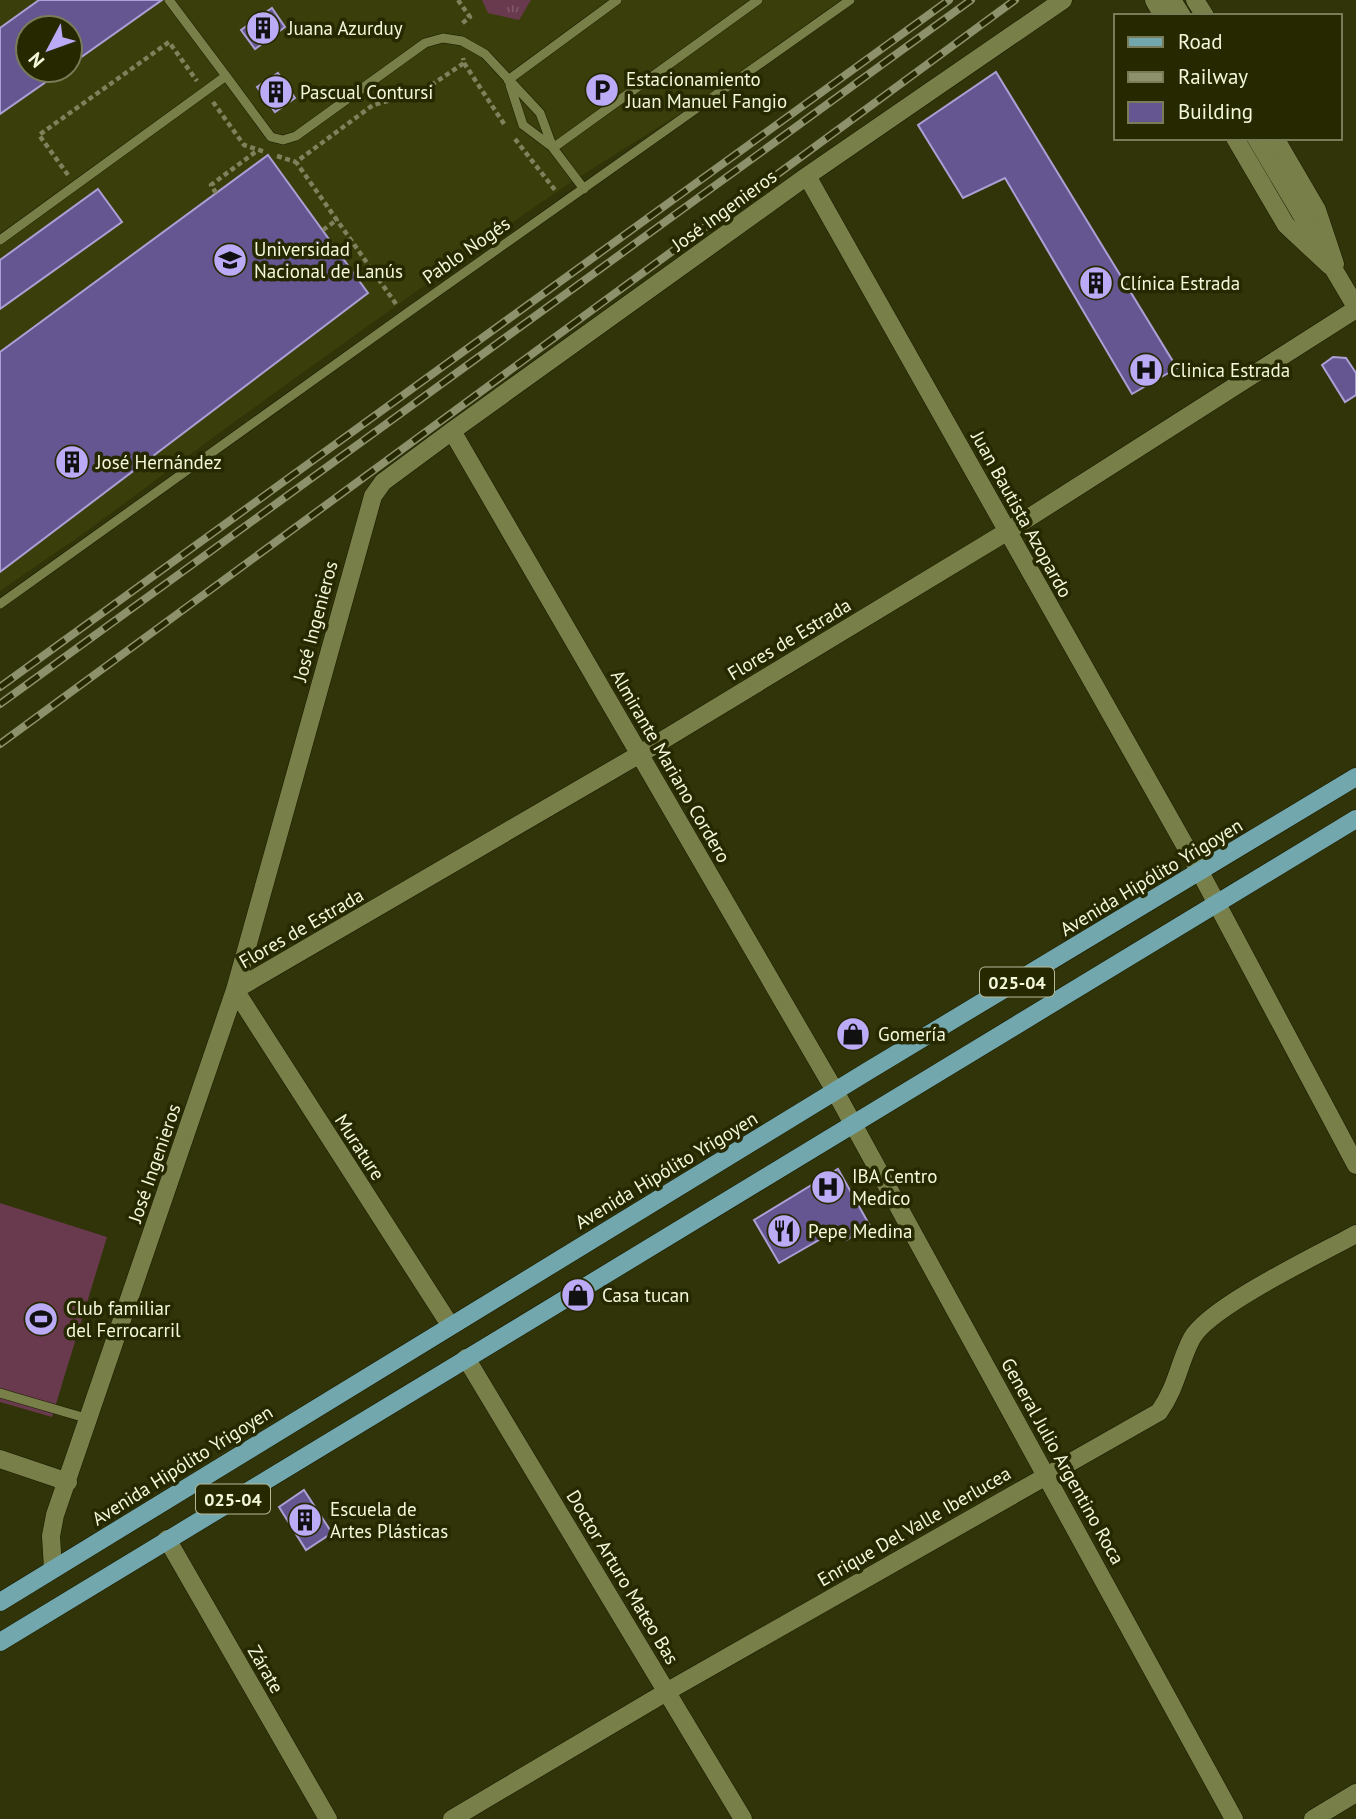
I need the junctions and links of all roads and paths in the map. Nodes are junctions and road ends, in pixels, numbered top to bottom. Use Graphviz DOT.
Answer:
graph roads {
  1 [pos="169,0"];
  2 [pos="458,0"];
  3 [pos="617,0"];
  4 [pos="758,0"];
  5 [pos="850,0"];
  6 [pos="1063,0"];
  7 [pos="462,41"];
  8 [pos="226,76"];
  9 [pos="508,80"];
  10 [pos="1236,140"];
  11 [pos="1257,140"];
  12 [pos="1276,140"];
  13 [pos="553,148"];
  14 [pos="258,150"];
  15 [pos="807,176"];
  16 [pos="584,190"];
  17 [pos="216,194"];
  18 [pos="338,219"];
  19 [pos="323,230"];
  20 [pos="0,240"];
  21 [pos="1338,274"];
  22 [pos="397,305"];
  23 [pos="1356,308"];
  24 [pos="453,431"];
  25 [pos="1008,531"];
  26 [pos="0,604"];
  27 [pos="640,754"];
  28 [pos="1356,777"];
  29 [pos="1356,819"];
  30 [pos="1200,873"];
  31 [pos="1216,904"];
  32 [pos="235,990"];
  33 [pos="835,1091"];
  34 [pos="853,1124"];
  35 [pos="1356,1165"];
  36 [pos="1356,1234"];
  37 [pos="450,1325"];
  38 [pos="466,1358"];
  39 [pos="0,1393"];
  40 [pos="89,1419"];
  41 [pos="0,1459"];
  42 [pos="1047,1474"];
  43 [pos="68,1482"];
  44 [pos="167,1539"];
  45 [pos="53,1569"];
  46 [pos="0,1602"];
  47 [pos="0,1642"];
  48 [pos="668,1691"];
  49 [pos="1356,1793"];
  50 [pos="328,1819"];
  51 [pos="452,1819"];
  52 [pos="743,1819"];
  53 [pos="1234,1819"];
  54 [pos="1313,1819"];
  1 -- 8 [label="lane"];
  2 -- 7 [label="path"];
  3 -- 9 [label="lane"];
  4 -- 13 [label="lane"];
  5 -- 16 [label="lane, Pablo Nogés"];
  6 -- 15 [label="street, José Ingenieros"];
  7 -- 8 [label="lane"];
  7 -- 9 [label="lane"];
  7 -- 18 [label="path"];
  8 -- 20 [label="lane"];
  9 -- 13 [label="lane"];
  9 -- 13 [label="lane"];
  10 -- 21 [label="street"];
  11 -- 21 [label="street"];
  12 -- 21 [label="street"];
  13 -- 16 [label="lane"];
  14 -- 17 [label="path"];
  15 -- 24 [label="street, José Ingenieros"];
  15 -- 25 [label="street, Juan Bautista Azopardo"];
  16 -- 26 [label="lane, Pablo Nogés"];
  18 -- 19 [label="path"];
  18 -- 22 [label="path"];
  21 -- 23 [label="street"];
  23 -- 25 [label="street, Flores de Estrada"];
  24 -- 27 [label="street, Almirante Mariano Cordero"];
  24 -- 32 [label="street, José Ingenieros"];
  25 -- 27 [label="street, Flores de Estrada"];
  25 -- 30 [label="street, Juan Bautista Azopardo"];
  27 -- 32 [label="street, Flores de Estrada"];
  27 -- 33 [label="street, Almirante Mariano Cordero"];
  28 -- 30 [label="main road, Avenida Hipólito Yrigoyen / 025-04"];
  29 -- 31 [label="main road, 025-04"];
  30 -- 31 [label="street, Juan Bautista Azopardo"];
  30 -- 33 [label="main road, Avenida Hipólito Yrigoyen / 025-04"];
  31 -- 34 [label="main road, 025-04"];
  31 -- 35 [label="street, Juan Bautista Azopardo"];
  32 -- 37 [label="street, Murature"];
  32 -- 40 [label="street, José Ingenieros"];
  33 -- 34 [label="street, Almirante Mariano Cordero"];
  33 -- 37 [label="main road, Avenida Hipólito Yrigoyen / 025-04"];
  34 -- 38 [label="main road, 025-04"];
  34 -- 42 [label="street, General Julio Argentino Roca"];
  36 -- 42 [label="street, Enrique Del Valle Iberlucea"];
  37 -- 45 [label="main road, Avenida Hipólito Yrigoyen / 025-04"];
  38 -- 44 [label="main road, 025-04"];
  38 -- 48 [label="street, Doctor Arturo Mateo Bas"];
  39 -- 40 [label="lane"];
  40 -- 43 [label="street, José Ingenieros"];
  41 -- 43 [label="street"];
  42 -- 48 [label="street, Enrique Del Valle Iberlucea"];
  42 -- 53 [label="street, General Julio Argentino Roca"];
  43 -- 45 [label="street, José Ingenieros"];
  44 -- 47 [label="main road, 025-04"];
  44 -- 50 [label="street, Zárate"];
  45 -- 46 [label="main road, Avenida Hipólito Yrigoyen / 025-04"];
  48 -- 51 [label="street, Enrique Del Valle Iberlucea"];
  48 -- 52 [label="street, Doctor Arturo Mateo Bas"];
  49 -- 54 [label="street"];
}
